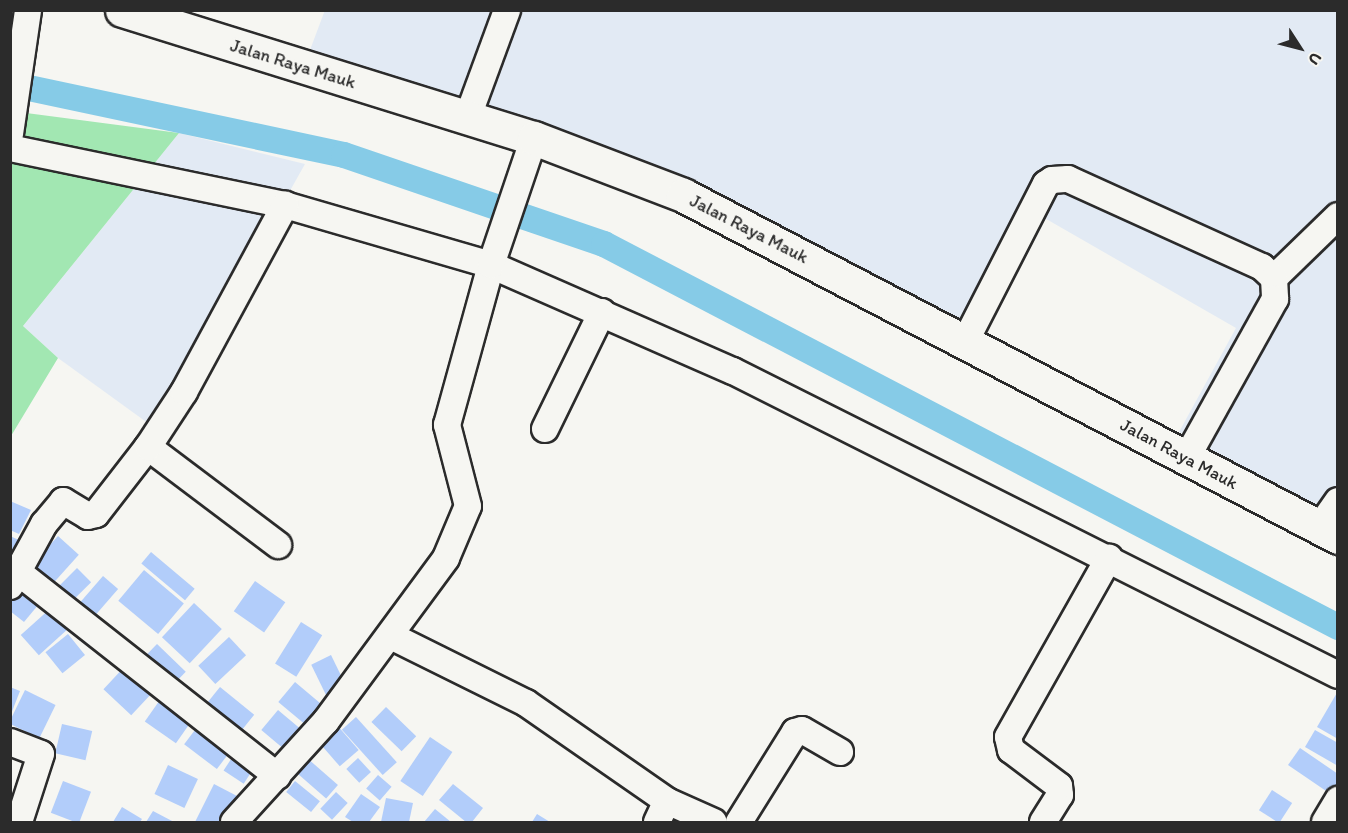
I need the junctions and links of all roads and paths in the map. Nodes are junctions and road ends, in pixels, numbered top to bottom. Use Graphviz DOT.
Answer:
graph roads {
  1 [pos="28,10"];
  2 [pos="123,10"];
  3 [pos="507,10"];
  4 [pos="468,119"];
  5 [pos="11,129"];
  6 [pos="10,134"];
  7 [pos="530,147"];
  8 [pos="10,148"];
  9 [pos="285,205"];
  10 [pos="1332,231"];
  11 [pos="493,259"];
  12 [pos="1274,278"];
  13 [pos="602,312"];
  14 [pos="964,344"];
  15 [pos="545,429"];
  16 [pos="148,447"];
  17 [pos="1187,457"];
  18 [pos="1338,501"];
  19 [pos="1328,533"];
  20 [pos="278,545"];
  21 [pos="1108,558"];
  22 [pos="14,579"];
  23 [pos="391,636"];
  24 [pos="1338,675"];
  25 [pos="10,742"];
  26 [pos="840,752"];
  27 [pos="277,776"];
  28 [pos="1338,800"];
  29 [pos="662,812"];
  30 [pos="22,819"];
  31 [pos="234,822"];
  32 [pos="714,822"];
  33 [pos="739,822"];
  34 [pos="1043,822"];
  35 [pos="1325,822"];
  1 -- 5 [label="street"];
  2 -- 4 [label="main road, Jalan Raya Mauk"];
  3 -- 4 [label="street"];
  4 -- 7 [label="main road, Jalan Raya Mauk"];
  5 -- 6 [label="street"];
  7 -- 11 [label="street"];
  7 -- 14 [label="main road, Jalan Raya Mauk"];
  8 -- 9 [label="street"];
  9 -- 11 [label="street"];
  9 -- 16 [label="street"];
  10 -- 12 [label="street"];
  11 -- 13 [label="street"];
  11 -- 23 [label="street"];
  12 -- 14 [label="street"];
  12 -- 17 [label="street"];
  13 -- 15 [label="street"];
  13 -- 21 [label="street"];
  14 -- 17 [label="main road, Jalan Raya Mauk"];
  16 -- 20 [label="street"];
  16 -- 22 [label="street"];
  17 -- 19 [label="main road, Jalan Raya Mauk"];
  18 -- 19 [label="street"];
  21 -- 24 [label="street"];
  21 -- 34 [label="street"];
  22 -- 27 [label="street"];
  23 -- 27 [label="street"];
  23 -- 29 [label="street"];
  25 -- 30 [label="street"];
  26 -- 33 [label="street"];
  27 -- 31 [label="street"];
  28 -- 35 [label="street"];
  29 -- 32 [label="street"];
}
